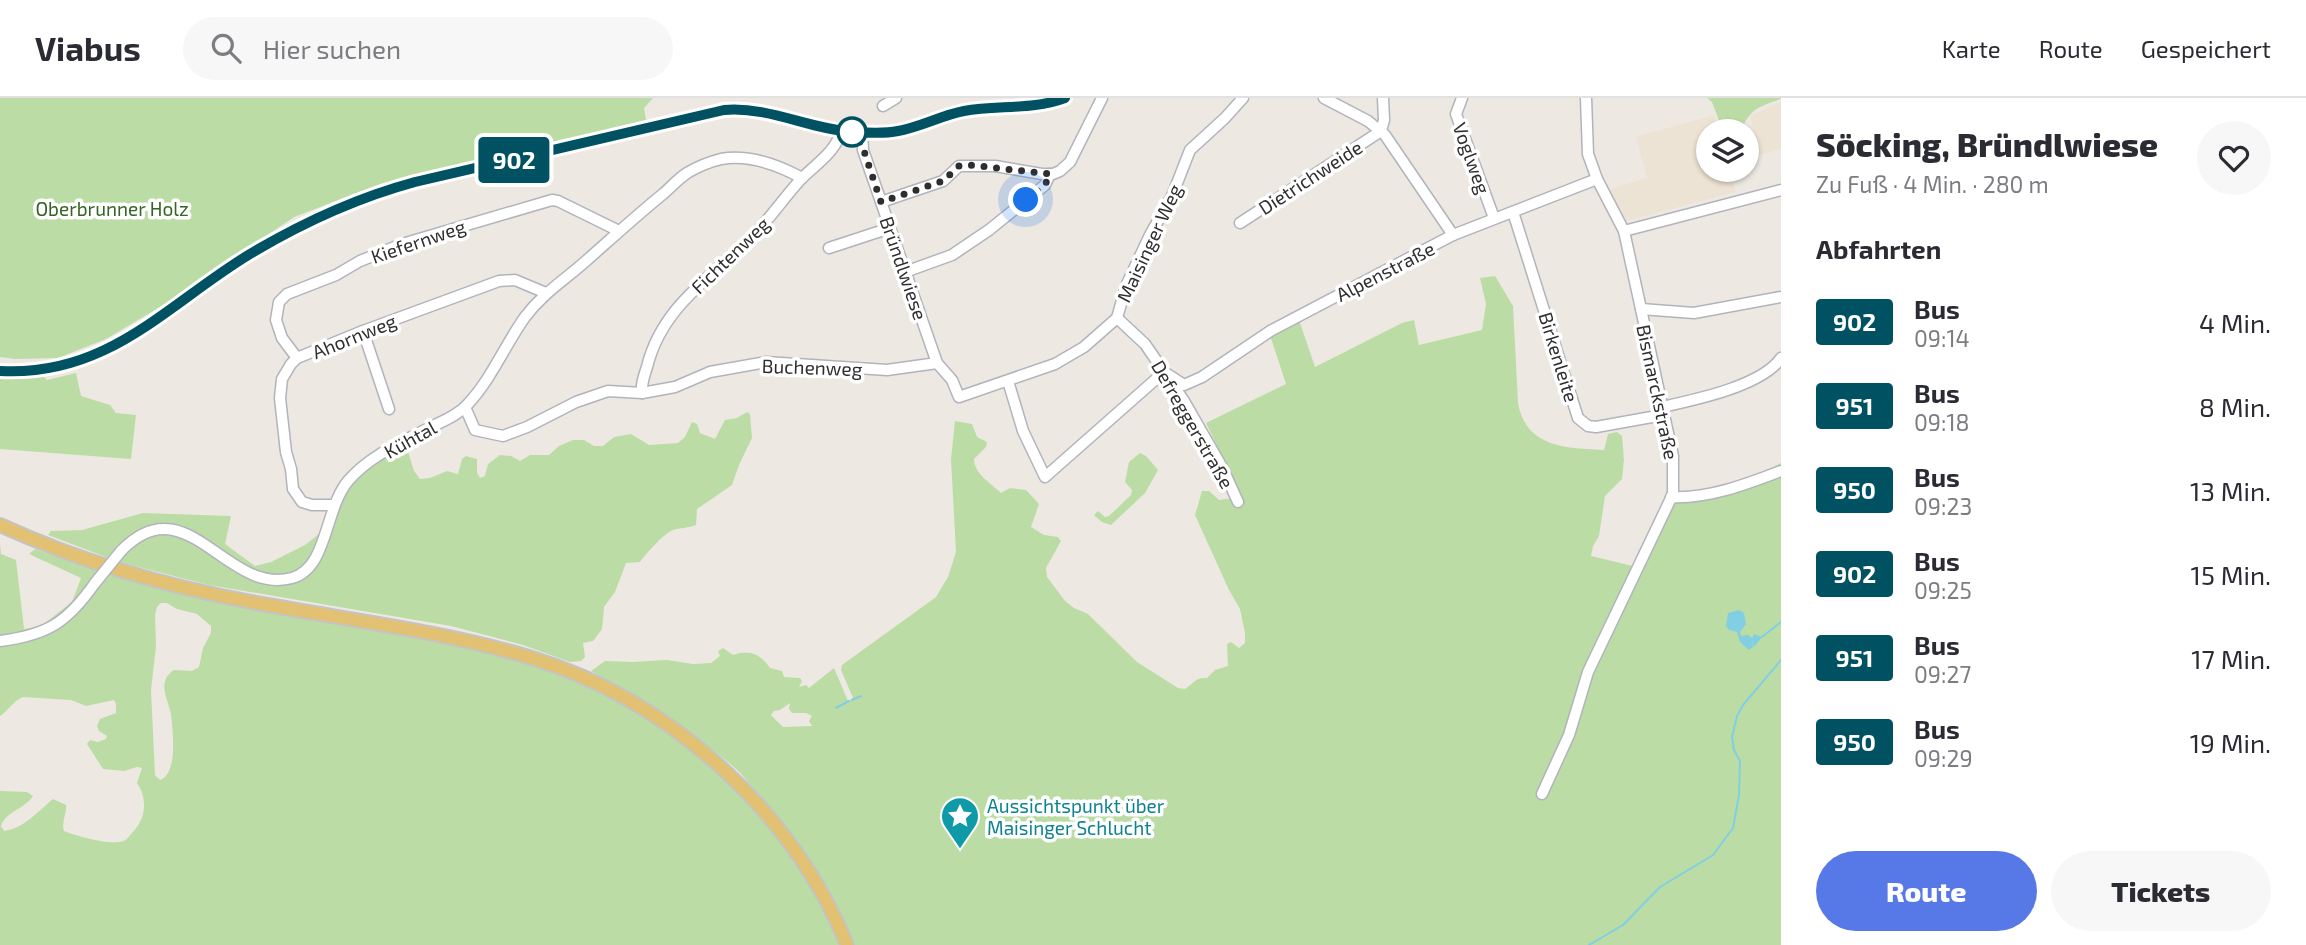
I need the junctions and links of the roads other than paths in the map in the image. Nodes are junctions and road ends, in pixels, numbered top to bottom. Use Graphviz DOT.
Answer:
graph roads {
  1 [pos="895,98"];
  2 [pos="1065,98"];
  3 [pos="1102,98"];
  4 [pos="1243,98"];
  5 [pos="1324,98"];
  6 [pos="1383,98"];
  7 [pos="1462,98"];
  8 [pos="1586,98"];
  9 [pos="883,107"];
  10 [pos="841,130"];
  11 [pos="1381,131"];
  12 [pos="862,132"];
  13 [pos="1050,174"];
  14 [pos="802,178"];
  15 [pos="1597,179"];
  16 [pos="1781,190"];
  17 [pos="881,202"];
  18 [pos="1513,212"];
  19 [pos="1494,218"];
  20 [pos="1240,223"];
  21 [pos="890,228"];
  22 [pos="1624,231"];
  23 [pos="619,232"];
  24 [pos="1453,235"];
  25 [pos="829,248"];
  26 [pos="905,272"];
  27 [pos="546,293"];
  28 [pos="1781,297"];
  29 [pos="1641,309"];
  30 [pos="1117,318"];
  31 [pos="363,331"];
  32 [pos="297,358"];
  33 [pos="1781,358"];
  34 [pos="937,363"];
  35 [pos="0,371"];
  36 [pos="1164,372"];
  37 [pos="1008,381"];
  38 [pos="642,393"];
  39 [pos="465,407"];
  40 [pos="389,409"];
  41 [pos="1662,411"];
  42 [pos="1781,471"];
  43 [pos="1671,497"];
  44 [pos="1238,502"];
  45 [pos="333,505"];
  46 [pos="0,525"];
  47 [pos="0,641"];
  48 [pos="1542,794"];
  49 [pos="847,945"];
  1 -- 9 [label="street"];
  2 -- 12 [label="street"];
  3 -- 13 [label="street"];
  4 -- 30 [label="street, Maisinger Weg"];
  5 -- 11 [label="street"];
  6 -- 11 [label="street"];
  7 -- 19 [label="street, Voglweg"];
  8 -- 15 [label="street, Bismarckstraße"];
  10 -- 12 [label="street"];
  10 -- 14 [label="street, Fichtenweg"];
  10 -- 35 [label="street"];
  11 -- 20 [label="street, Dietrichweide"];
  11 -- 24 [label="street"];
  12 -- 17 [label="street, Bründlwiese"];
  13 -- 17 [label="street"];
  13 -- 26 [label="street"];
  14 -- 23 [label="street, Kühtal"];
  14 -- 38 [label="street, Fichtenweg"];
  15 -- 18 [label="street, Alpenstraße"];
  15 -- 22 [label="street, Bismarckstraße"];
  16 -- 22 [label="street"];
  17 -- 21 [label="street, Bründlwiese"];
  18 -- 19 [label="street, Alpenstraße"];
  18 -- 41 [label="street, Birkenleite"];
  19 -- 24 [label="street, Alpenstraße"];
  21 -- 25 [label="street"];
  21 -- 26 [label="street, Bründlwiese"];
  22 -- 29 [label="street, Bismarckstraße"];
  23 -- 27 [label="street, Kühtal"];
  23 -- 32 [label="street, Kiefernweg"];
  24 -- 36 [label="street, Alpenstraße"];
  26 -- 34 [label="street, Bründlwiese"];
  27 -- 31 [label="street, Ahornweg"];
  27 -- 39 [label="street, Kühtal"];
  28 -- 29 [label="street"];
  29 -- 41 [label="street, Bismarckstraße"];
  30 -- 36 [label="street, Defreggerstraße"];
  30 -- 37 [label="street, Maisinger Weg"];
  31 -- 32 [label="street, Ahornweg"];
  31 -- 40 [label="street"];
  32 -- 45 [label="street, Ahornweg"];
  33 -- 41 [label="street, Birkenleite"];
  34 -- 37 [label="street, Maisinger Weg"];
  34 -- 38 [label="street, Buchenweg"];
  36 -- 37 [label="street"];
  36 -- 44 [label="street, Defreggerstraße"];
  38 -- 39 [label="street, Buchenweg"];
  39 -- 45 [label="street, Kühtal"];
  41 -- 43 [label="street, Bismarckstraße"];
  42 -- 43 [label="street"];
  43 -- 48 [label="street, Bismarckstraße"];
  45 -- 47 [label="street, Kühtal, bridge"];
  46 -- 49 [label="main road"];
}
